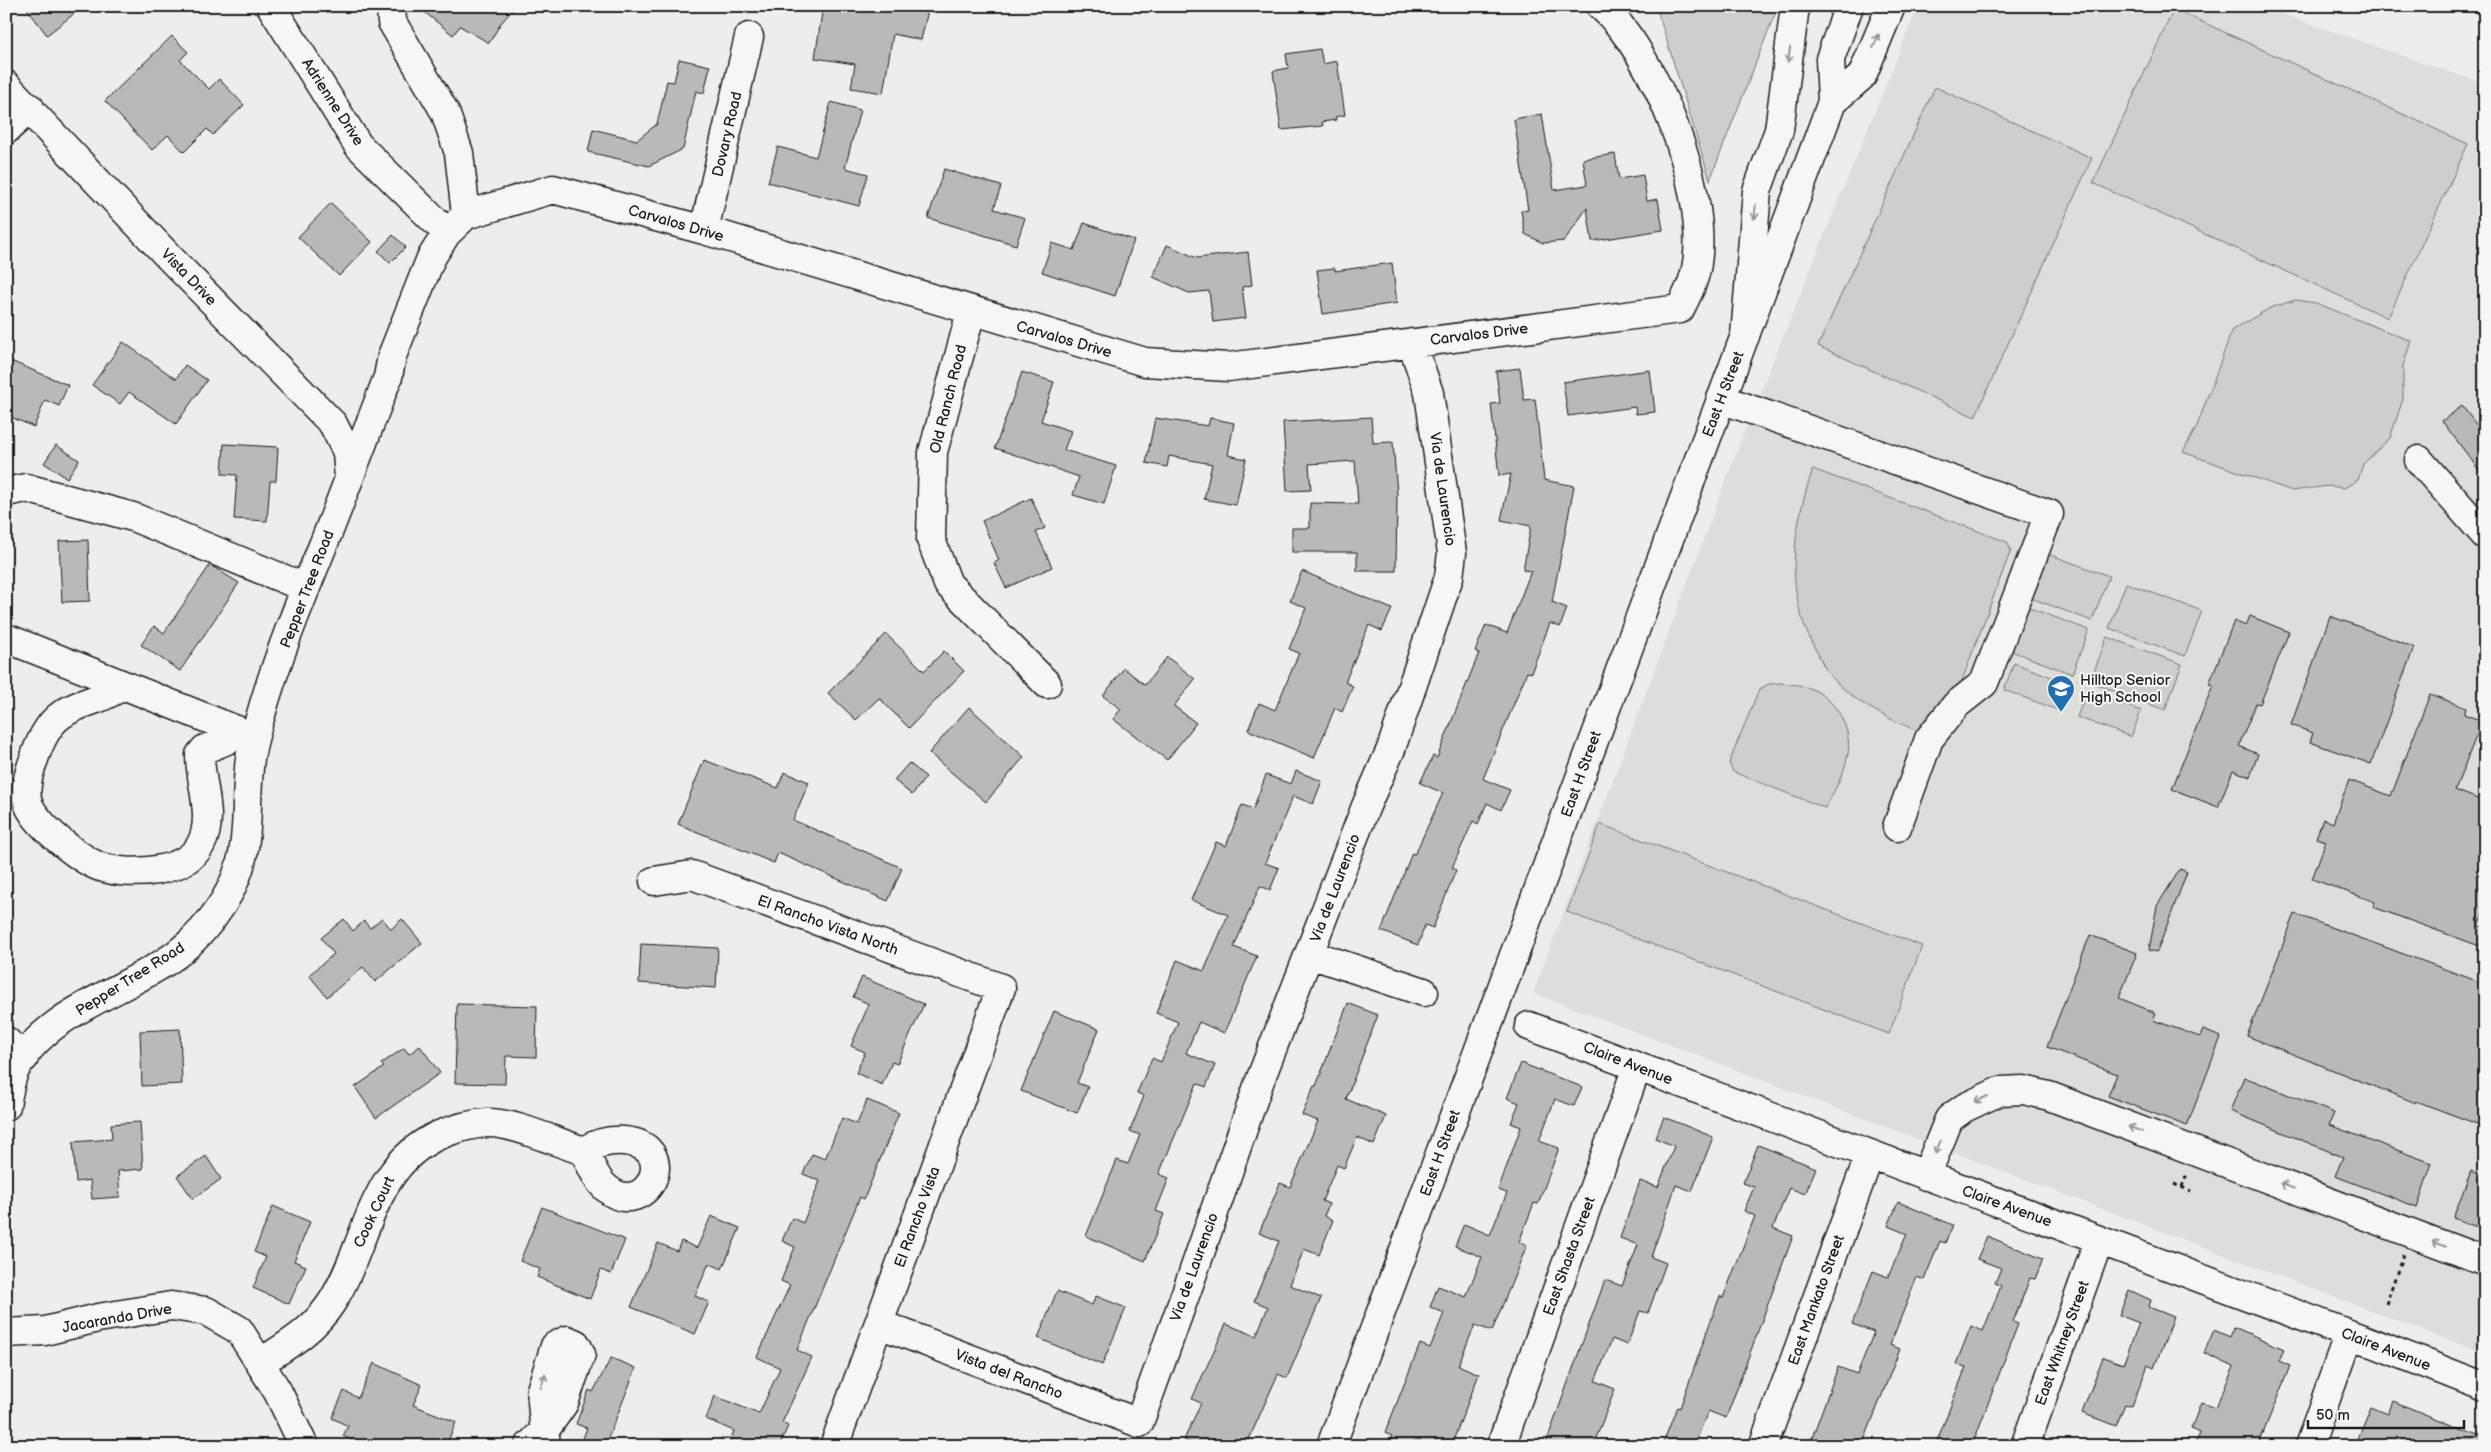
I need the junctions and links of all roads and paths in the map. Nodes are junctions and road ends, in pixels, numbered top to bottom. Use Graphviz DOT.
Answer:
graph roads {
  1 [pos="271,6"];
  2 [pos="391,6"];
  3 [pos="1601,6"];
  4 [pos="1795,6"];
  5 [pos="1849,6"];
  6 [pos="1891,6"];
  7 [pos="749,37"];
  8 [pos="6,85"];
  9 [pos="1832,102"];
  10 [pos="30,108"];
  11 [pos="6,130"];
  12 [pos="466,215"];
  13 [pos="704,230"];
  14 [pos="447,233"];
  15 [pos="970,312"];
  16 [pos="1744,336"];
  17 [pos="1412,343"];
  18 [pos="1721,399"];
  19 [pos="2419,460"];
  20 [pos="349,480"];
  21 [pos="6,492"];
  22 [pos="2485,535"];
  23 [pos="306,588"];
  24 [pos="6,638"];
  25 [pos="1046,684"];
  26 [pos="122,686"];
  27 [pos="246,734"];
  28 [pos="1897,827"];
  29 [pos="654,881"];
  30 [pos="1310,954"];
  31 [pos="1001,988"];
  32 [pos="1424,992"];
  33 [pos="1529,1026"];
  34 [pos="15,1050"];
  35 [pos="1637,1067"];
  36 [pos="6,1106"];
  37 [pos="584,1151"];
  38 [pos="1870,1154"];
  39 [pos="1926,1176"];
  40 [pos="2174,1184"];
  41 [pos="2191,1191"];
  42 [pos="2099,1240"];
  43 [pos="2485,1261"];
  44 [pos="2397,1273"];
  45 [pos="2386,1304"];
  46 [pos="879,1324"];
  47 [pos="6,1333"];
  48 [pos="2349,1334"];
  49 [pos="260,1362"];
  50 [pos="2485,1387"];
  51 [pos="1139,1423"];
  52 [pos="304,1446"];
  53 [pos="834,1446"];
  54 [pos="1330,1446"];
  55 [pos="1501,1446"];
  56 [pos="1763,1446"];
  57 [pos="2025,1446"];
  58 [pos="2309,1446"];
  1 -- 14 [label="main road, Adrienne Drive"];
  2 -- 12 [label="main road"];
  3 -- 17 [label="main road, Carvalos Drive"];
  4 -- 16 [label="main road, one-way"];
  5 -- 9 [label="main road, East H Street"];
  9 -- 6 [label="main road, East H Street, one-way"];
  7 -- 13 [label="main road, Dovary Road"];
  8 -- 10 [label="main road, Vista Drive"];
  9 -- 16 [label="main road, East H Street"];
  10 -- 11 [label="main road"];
  10 -- 20 [label="main road, Vista Drive"];
  12 -- 13 [label="main road, Carvalos Drive"];
  12 -- 14 [label="main road, Pepper Tree Road"];
  13 -- 15 [label="main road, Carvalos Drive"];
  14 -- 20 [label="main road, Pepper Tree Road"];
  15 -- 17 [label="main road, Carvalos Drive"];
  15 -- 25 [label="main road, Old Ranch Road"];
  16 -- 18 [label="main road, East H Street"];
  17 -- 30 [label="main road, Via de Laurencio"];
  18 -- 28 [label="main road"];
  18 -- 54 [label="main road, East H Street"];
  19 -- 22 [label="main road"];
  20 -- 23 [label="main road, Pepper Tree Road"];
  21 -- 23 [label="main road"];
  23 -- 27 [label="main road, Pepper Tree Road"];
  24 -- 26 [label="main road"];
  26 -- 27 [label="main road"];
  26 -- 27 [label="main road"];
  27 -- 34 [label="main road, Pepper Tree Road"];
  29 -- 31 [label="main road, El Rancho Vista North"];
  30 -- 32 [label="main road"];
  30 -- 51 [label="main road, Via de Laurencio"];
  31 -- 46 [label="main road, El Rancho Vista"];
  33 -- 35 [label="main road, Claire Avenue"];
  34 -- 36 [label="main road, Pepper Tree Road"];
  35 -- 38 [label="main road, Claire Avenue"];
  35 -- 55 [label="main road, East Shasta Street"];
  37 -- 49 [label="main road, Cook Court"];
  38 -- 39 [label="main road, Claire Avenue"];
  38 -- 56 [label="main road, East Mankato Street"];
  39 -- 42 [label="main road, Claire Avenue"];
  43 -- 39 [label="main road, one-way"];
  40 -- 41 [label="path"];
  42 -- 48 [label="main road, Claire Avenue"];
  42 -- 57 [label="main road, East Whitney Street"];
  44 -- 45 [label="path"];
  46 -- 51 [label="main road, Vista del Rancho"];
  46 -- 53 [label="main road, El Rancho Vista"];
  47 -- 49 [label="main road, Jacaranda Drive"];
  48 -- 50 [label="main road, Claire Avenue"];
  48 -- 58 [label="main road"];
  49 -- 52 [label="main road, Jacaranda Drive"];
}
